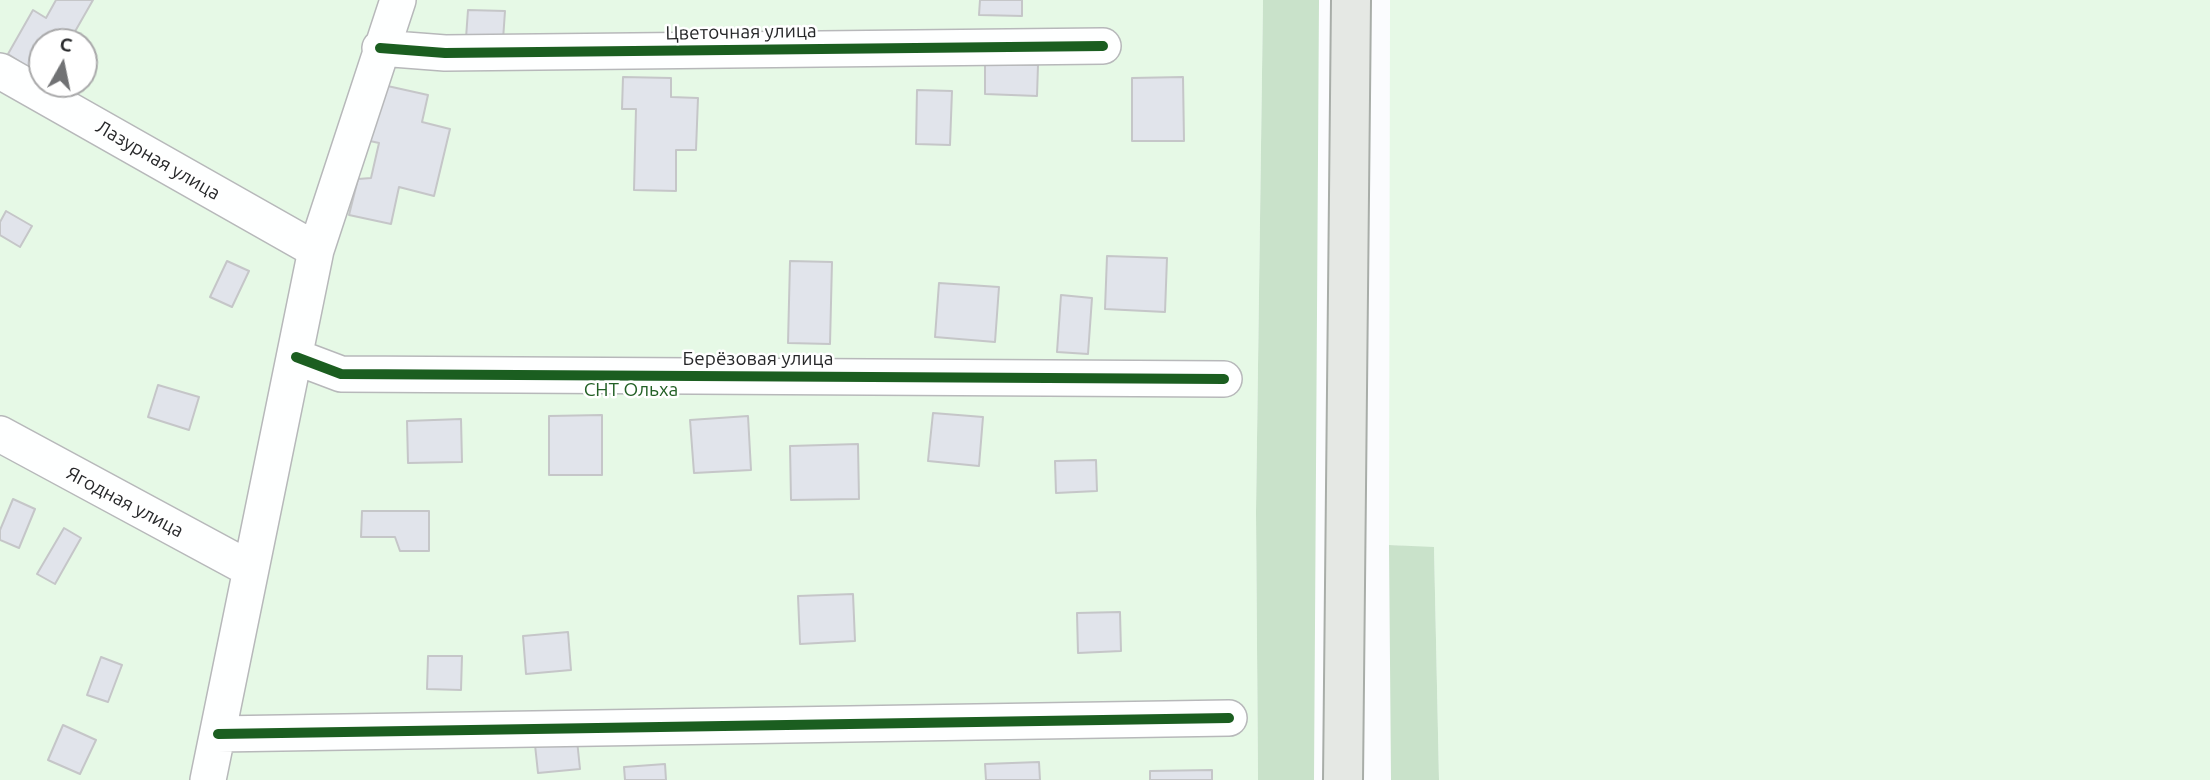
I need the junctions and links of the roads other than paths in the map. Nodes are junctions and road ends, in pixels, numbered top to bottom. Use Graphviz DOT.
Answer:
graph roads {
  1 [pos="398,0"];
  2 [pos="1351,0"];
  3 [pos="1103,46"];
  4 [pos="380,48"];
  5 [pos="0,71"];
  6 [pos="316,250"];
  7 [pos="296,356"];
  8 [pos="1224,379"];
  9 [pos="0,434"];
  10 [pos="250,569"];
  11 [pos="1229,718"];
  12 [pos="218,734"];
  13 [pos="208,780"];
  14 [pos="1343,780"];
  1 -- 4 [label="street"];
  2 -- 14 [label="main road"];
  3 -- 4 [label="street, Цветочная улица"];
  4 -- 6 [label="street"];
  5 -- 6 [label="street, Лазурная улица"];
  6 -- 7 [label="street"];
  7 -- 8 [label="street, Берёзовая улица"];
  7 -- 10 [label="street"];
  9 -- 10 [label="street, Ягодная улица"];
  10 -- 12 [label="street"];
  11 -- 12 [label="street"];
  12 -- 13 [label="street"];
}
